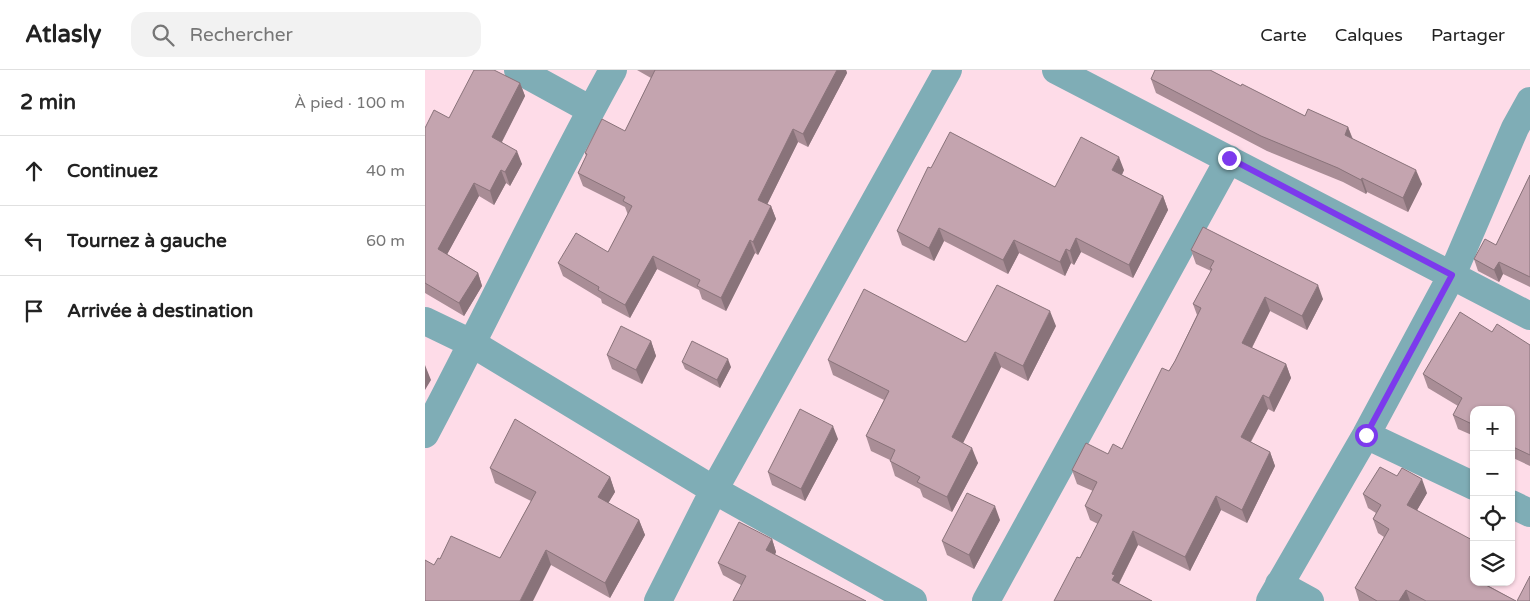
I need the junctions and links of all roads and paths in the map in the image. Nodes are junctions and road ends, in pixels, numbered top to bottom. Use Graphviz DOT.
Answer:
graph roads {
  1 [pos="517,70"];
  2 [pos="613,70"];
  3 [pos="948,70"];
  4 [pos="1056,70"];
  5 [pos="1530,101"];
  6 [pos="591,110"];
  7 [pos="1523,132"];
  8 [pos="1229,158"];
  9 [pos="1452,275"];
  10 [pos="1530,316"];
  11 [pos="425,320"];
  12 [pos="473,344"];
  13 [pos="425,434"];
  14 [pos="1366,435"];
  15 [pos="1470,484"];
  16 [pos="713,490"];
  17 [pos="1515,506"];
  18 [pos="1530,513"];
  19 [pos="1274,593"];
  20 [pos="659,601"];
  21 [pos="913,601"];
  22 [pos="986,601"];
  23 [pos="1310,601"];
  1 -- 6 [label="street"];
  2 -- 6 [label="street"];
  3 -- 16 [label="street"];
  4 -- 8 [label="street"];
  5 -- 7 [label="street"];
  6 -- 12 [label="street"];
  7 -- 9 [label="street"];
  8 -- 9 [label="street"];
  8 -- 22 [label="street"];
  9 -- 10 [label="street"];
  9 -- 14 [label="street"];
  11 -- 12 [label="street"];
  12 -- 13 [label="street"];
  12 -- 16 [label="street"];
  14 -- 15 [label="street"];
  14 -- 19 [label="street"];
  16 -- 20 [label="street"];
  16 -- 21 [label="street"];
  17 -- 18 [label="street"];
  19 -- 23 [label="street"];
}
